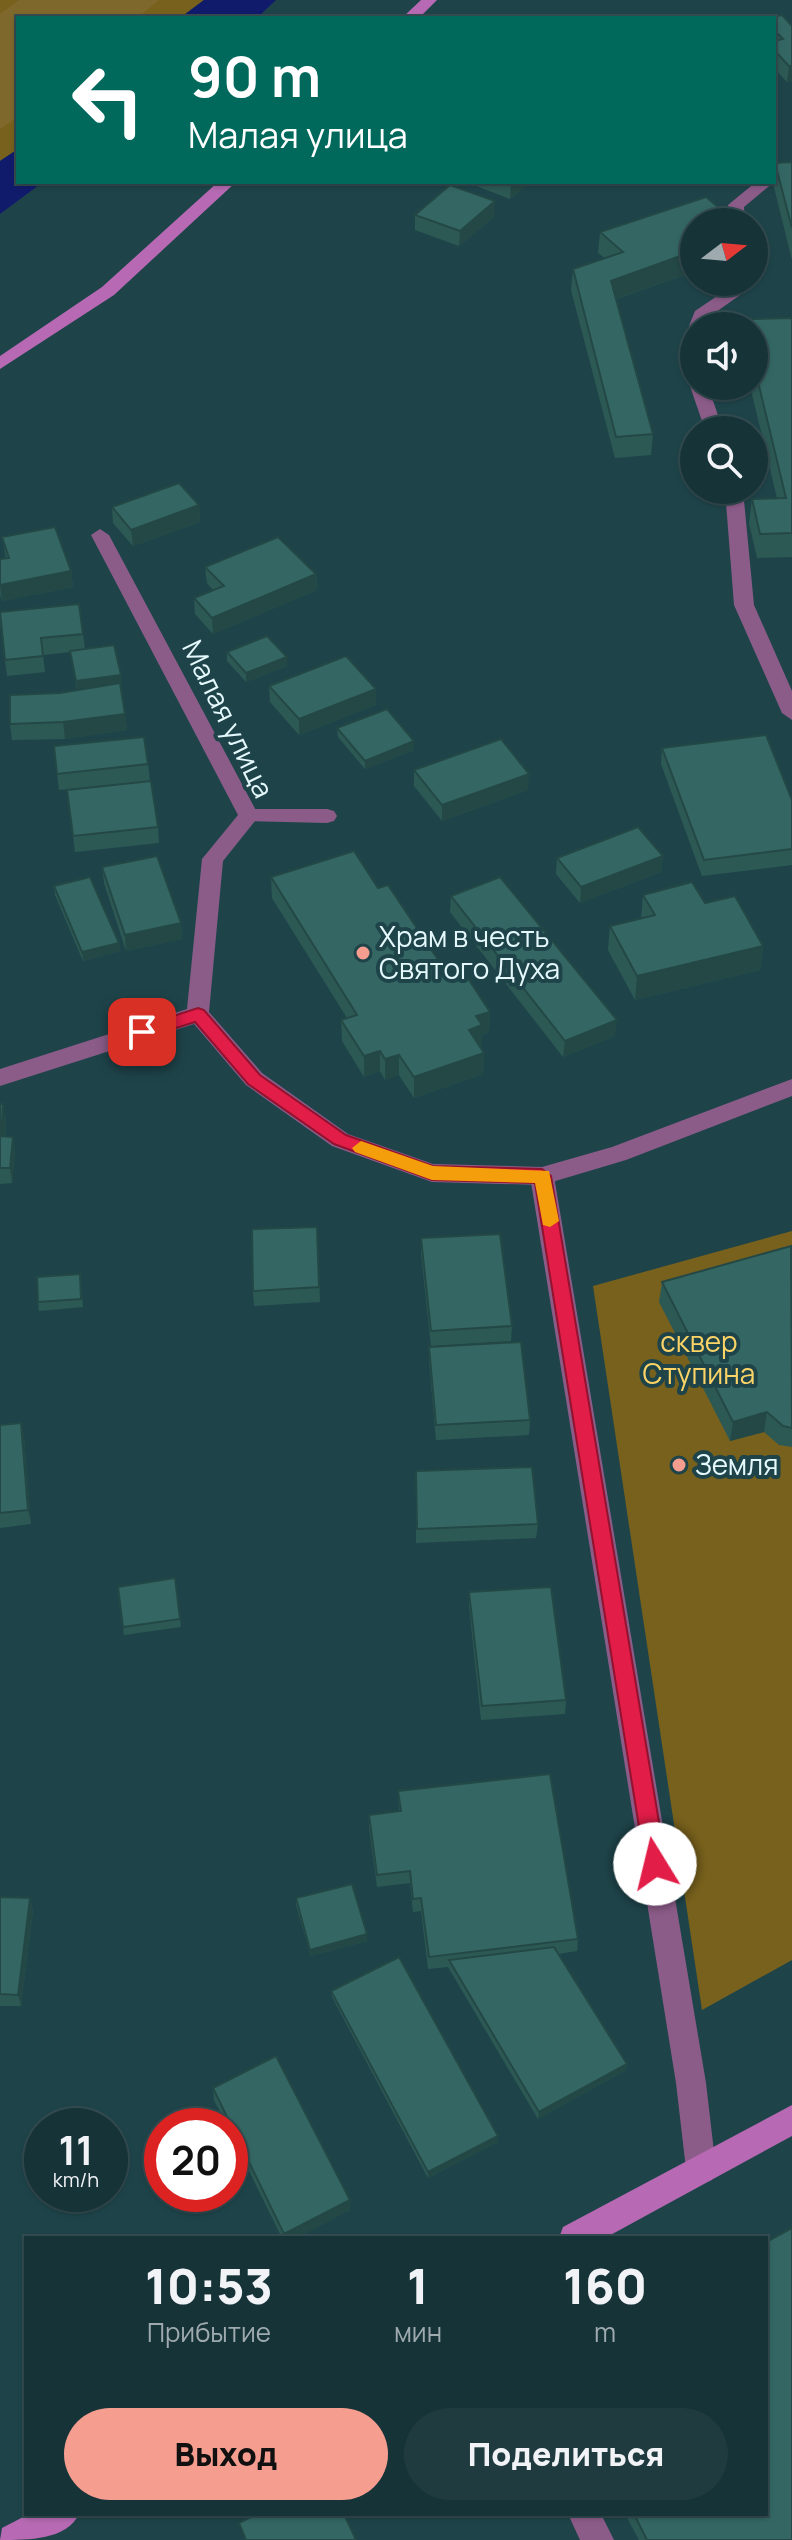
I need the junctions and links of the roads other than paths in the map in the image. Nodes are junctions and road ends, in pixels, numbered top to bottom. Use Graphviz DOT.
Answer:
graph roads {
  1 [pos="430,0"];
  2 [pos="412,16"];
  3 [pos="226,184"];
  4 [pos="763,184"];
  5 [pos="736,208"];
  6 [pos="729,296"];
  7 [pos="705,312"];
  8 [pos="0,364"];
  9 [pos="735,504"];
  10 [pos="100,535"];
  11 [pos="792,713"];
  12 [pos="249,816"];
  13 [pos="327,816"];
  14 [pos="198,1014"];
  15 [pos="0,1078"];
  16 [pos="792,1087"];
  17 [pos="542,1176"];
  18 [pos="792,2120"];
  19 [pos="701,2169"];
  20 [pos="578,2236"];
  21 [pos="59,2516"];
  22 [pos="585,2516"];
  23 [pos="14,2540"];
  24 [pos="597,2540"];
  1 -- 2 [label="street"];
  3 -- 8 [label="street"];
  4 -- 5 [label="street"];
  6 -- 7 [label="street"];
  9 -- 11 [label="street"];
  10 -- 12 [label="street, Малая улица"];
  12 -- 13 [label="street"];
  12 -- 14 [label="street, Малая улица"];
  14 -- 15 [label="street"];
  14 -- 17 [label="street"];
  16 -- 17 [label="street"];
  17 -- 19 [label="street"];
  18 -- 19 [label="street"];
  19 -- 20 [label="street"];
  21 -- 23 [label="street"];
  22 -- 24 [label="street"];
}
